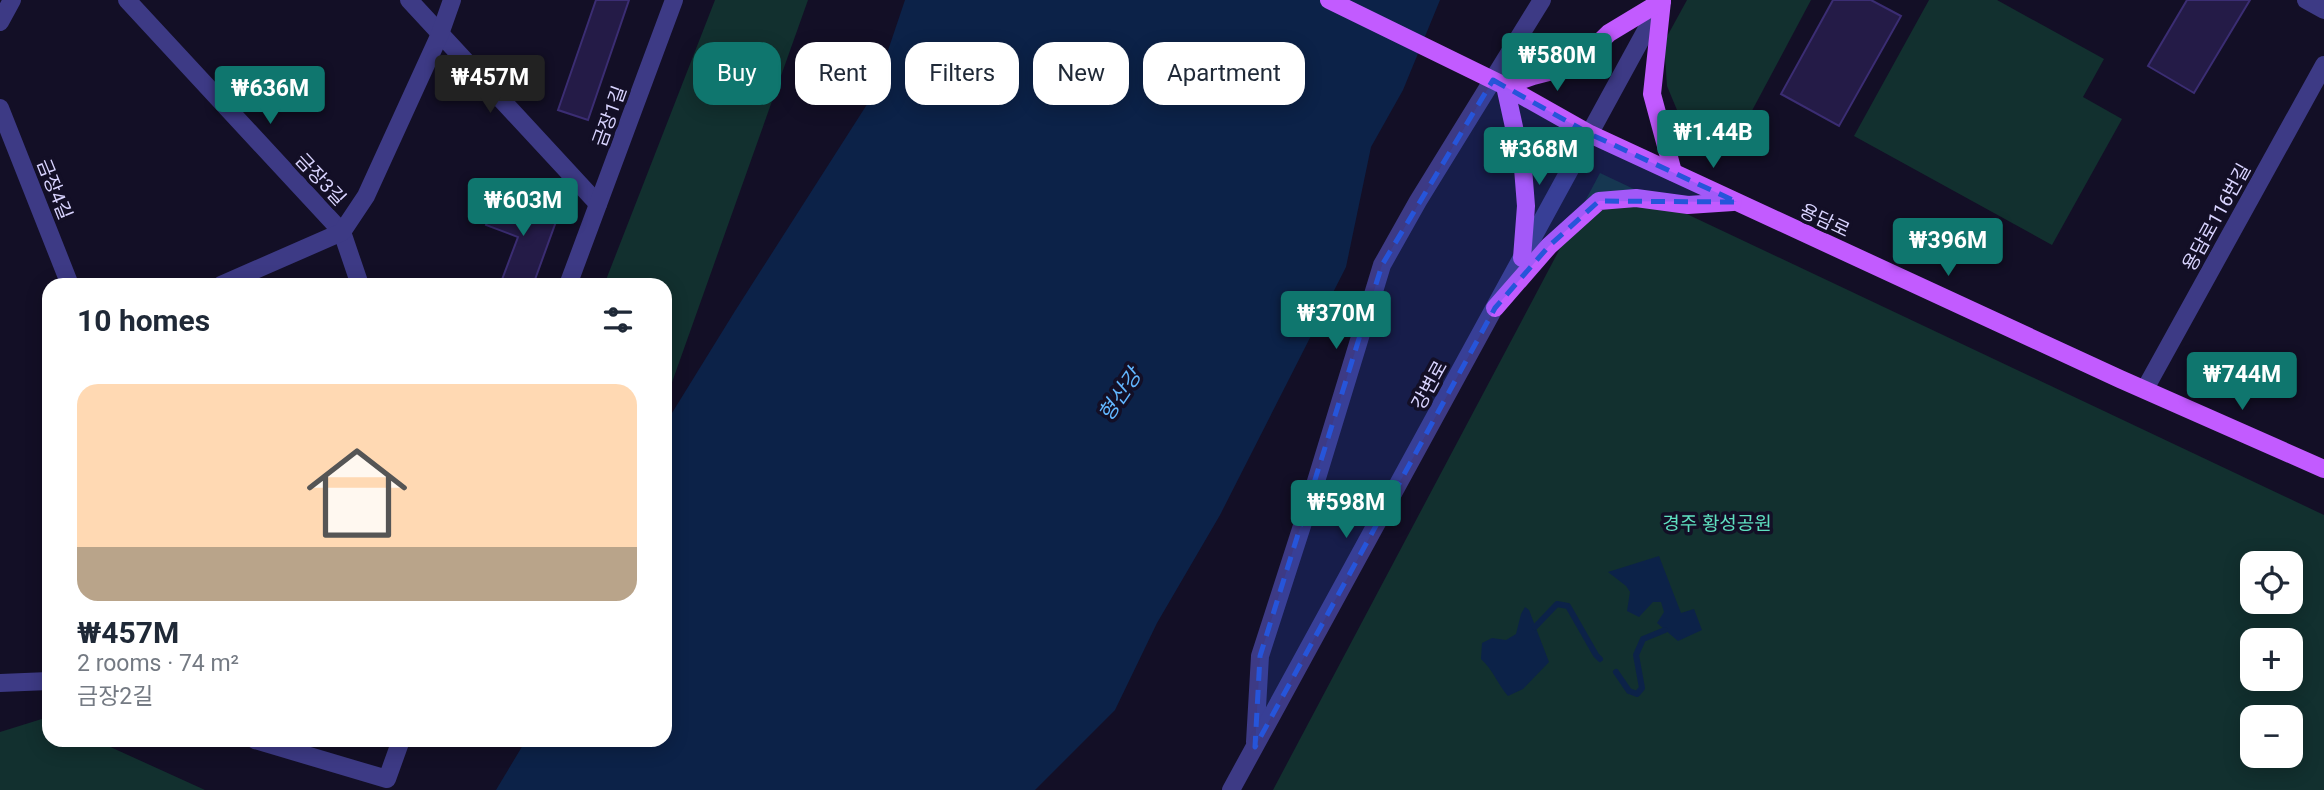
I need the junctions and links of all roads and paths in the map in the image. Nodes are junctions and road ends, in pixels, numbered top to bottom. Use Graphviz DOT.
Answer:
graph roads {
  1 [pos="12,0"];
  2 [pos="127,0"];
  3 [pos="409,0"];
  4 [pos="452,0"];
  5 [pos="674,0"];
  6 [pos="1329,0"];
  7 [pos="1542,0"];
  8 [pos="1662,0"];
  9 [pos="2306,0"];
  10 [pos="2324,10"];
  11 [pos="0,22"];
  12 [pos="440,34"];
  13 [pos="2324,65"];
  14 [pos="1505,86"];
  15 [pos="0,108"];
  16 [pos="1590,134"];
  17 [pos="1673,173"];
  18 [pos="1737,202"];
  19 [pos="598,204"];
  20 [pos="342,232"];
  21 [pos="1522,258"];
  22 [pos="67,278"];
  23 [pos="237,278"];
  24 [pos="358,278"];
  25 [pos="572,278"];
  26 [pos="1495,308"];
  27 [pos="2145,389"];
  28 [pos="2324,469"];
  29 [pos="42,681"];
  30 [pos="0,683"];
  31 [pos="279,747"];
  32 [pos="398,747"];
  33 [pos="1255,747"];
  34 [pos="1231,790"];
  1 -- 11 [label="street"];
  2 -- 20 [label="street, 금장3길"];
  3 -- 12 [label="street"];
  4 -- 12 [label="street, 금장3길"];
  5 -- 19 [label="street, 금장1길"];
  6 -- 14 [label="main road, 용담로, bridge"];
  7 -- 33 [label="street"];
  8 -- 14 [label="main road"];
  8 -- 16 [label="street, 강변로"];
  8 -- 17 [label="main road"];
  9 -- 10 [label="street"];
  12 -- 19 [label="street"];
  12 -- 20 [label="street, 금장3길"];
  13 -- 27 [label="street, 용담로116번길"];
  14 -- 16 [label="main road, 용담로"];
  14 -- 21 [label="main road"];
  15 -- 22 [label="street, 금장4길"];
  16 -- 17 [label="main road, 용담로"];
  16 -- 21 [label="street, 강변로"];
  17 -- 18 [label="main road, 용담로"];
  18 -- 26 [label="main road"];
  18 -- 27 [label="main road, 용담로"];
  19 -- 25 [label="street, 금장1길"];
  20 -- 23 [label="street"];
  20 -- 24 [label="street, 금장3길"];
  21 -- 26 [label="street, 강변로"];
  26 -- 33 [label="street, 강변로"];
  27 -- 28 [label="main road, 용담로"];
  29 -- 30 [label="street"];
  31 -- 32 [label="street"];
  33 -- 34 [label="street, 강변로"];
}
